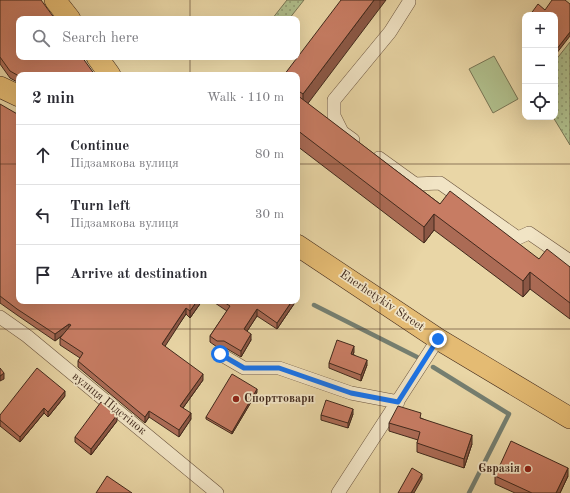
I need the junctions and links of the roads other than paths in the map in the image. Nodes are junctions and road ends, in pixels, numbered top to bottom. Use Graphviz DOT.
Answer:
graph roads {
  1 [pos="55,0"];
  2 [pos="409,2"];
  3 [pos="68,16"];
  4 [pos="99,60"];
  5 [pos="108,72"];
  6 [pos="0,87"];
  7 [pos="16,95"];
  8 [pos="300,247"];
  9 [pos="570,261"];
  10 [pos="0,317"];
  11 [pos="438,339"];
  12 [pos="220,354"];
  13 [pos="398,402"];
  14 [pos="570,418"];
  15 [pos="217,493"];
  16 [pos="338,493"];
  1 -- 3 [label="main road"];
  2 -- 9 [label="street"];
  4 -- 5 [label="main road"];
  6 -- 7 [label="main road"];
  8 -- 11 [label="main road, Enerhetykiv Street"];
  10 -- 15 [label="street, вулиця Підстінок"];
  11 -- 13 [label="street"];
  11 -- 14 [label="main road, Enerhetykiv Street"];
  12 -- 13 [label="street"];
  13 -- 16 [label="street"];
}
